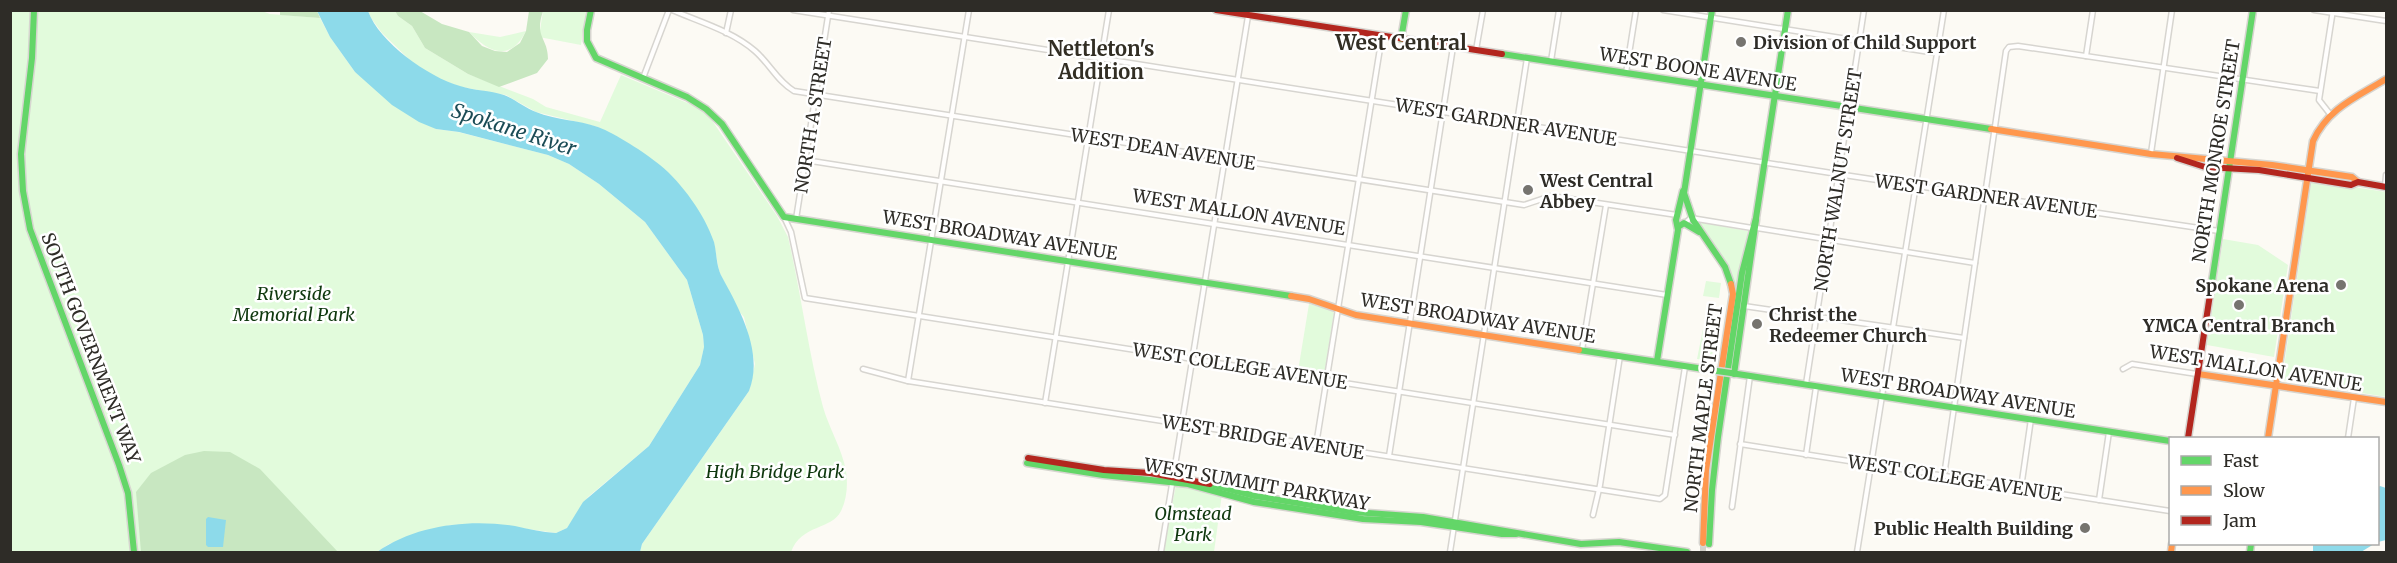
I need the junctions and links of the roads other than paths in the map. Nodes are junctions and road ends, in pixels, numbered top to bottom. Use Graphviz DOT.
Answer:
graph roads {
  1 [pos="34,10"];
  2 [pos="591,10"];
  3 [pos="670,10"];
  4 [pos="731,10"];
  5 [pos="793,10"];
  6 [pos="829,10"];
  7 [pos="969,10"];
  8 [pos="1109,10"];
  9 [pos="1216,10"];
  10 [pos="1406,10"];
  11 [pos="1483,10"];
  12 [pos="1559,10"];
  13 [pos="1636,10"];
  14 [pos="1663,10"];
  15 [pos="1788,10"];
  16 [pos="1864,10"];
  17 [pos="1944,10"];
  18 [pos="2093,10"];
  19 [pos="2172,10"];
  20 [pos="2253,10"];
  21 [pos="2313,10"];
  22 [pos="2333,12"];
  23 [pos="1249,13"];
  24 [pos="1712,14"];
  25 [pos="828,16"];
  26 [pos="2386,21"];
  27 [pos="1785,30"];
  28 [pos="726,33"];
  29 [pos="1382,36"];
  30 [pos="964,38"];
  31 [pos="1401,39"];
  32 [pos="1860,41"];
  33 [pos="1453,47"];
  34 [pos="1476,51"];
  35 [pos="1936,53"];
  36 [pos="2086,56"];
  37 [pos="1527,58"];
  38 [pos="1101,60"];
  39 [pos="1551,62"];
  40 [pos="2164,68"];
  41 [pos="1626,73"];
  42 [pos="642,78"];
  43 [pos="2242,79"];
  44 [pos="1238,81"];
  45 [pos="2385,83"];
  46 [pos="1701,84"];
  47 [pos="2320,91"];
  48 [pos="816,95"];
  49 [pos="1775,96"];
  50 [pos="1372,102"];
  51 [pos="1849,108"];
  52 [pos="1443,113"];
  53 [pos="2330,114"];
  54 [pos="952,117"];
  55 [pos="1926,120"];
  56 [pos="1516,124"];
  57 [pos="1995,130"];
  58 [pos="1089,137"];
  59 [pos="1690,151"];
  60 [pos="2151,154"];
  61 [pos="1225,159"];
  62 [pos="805,160"];
  63 [pos="1765,163"];
  64 [pos="2229,164"];
  65 [pos="1839,174"];
  66 [pos="2308,174"];
  67 [pos="2386,175"];
  68 [pos="1359,179"];
  69 [pos="941,181"];
  70 [pos="1685,183"];
  71 [pos="1915,186"];
  72 [pos="2386,187"];
  73 [pos="1430,191"];
  74 [pos="1985,196"];
  75 [pos="1505,202"];
  76 [pos="1078,203"];
  77 [pos="1606,205"];
  78 [pos="1677,215"];
  79 [pos="784,217"];
  80 [pos="1691,218"];
  81 [pos="796,219"];
  82 [pos="1215,223"];
  83 [pos="1681,225"];
  84 [pos="1755,228"];
  85 [pos="2219,231"];
  86 [pos="1699,232"];
  87 [pos="932,240"];
  88 [pos="1829,240"];
  89 [pos="1348,244"];
  90 [pos="1904,252"];
  91 [pos="1420,255"];
  92 [pos="1069,261"];
  93 [pos="1975,263"];
  94 [pos="1495,267"];
  95 [pos="1205,282"];
  96 [pos="1594,283"];
  97 [pos="1668,295"];
  98 [pos="1744,306"];
  99 [pos="1338,308"];
  100 [pos="919,316"];
  101 [pos="1816,318"];
  102 [pos="1409,323"];
  103 [pos="1892,328"];
  104 [pos="1484,334"];
  105 [pos="1055,337"];
  106 [pos="1964,338"];
  107 [pos="1582,350"];
  108 [pos="1620,356"];
  109 [pos="1192,358"];
  110 [pos="1657,362"];
  111 [pos="1685,366"];
  112 [pos="863,369"];
  113 [pos="2123,369"];
  114 [pos="1732,373"];
  115 [pos="2198,374"];
  116 [pos="1750,376"];
  117 [pos="1327,380"];
  118 [pos="908,381"];
  119 [pos="1806,385"];
  120 [pos="2276,386"];
  121 [pos="1816,387"];
  122 [pos="1399,391"];
  123 [pos="1881,397"];
  124 [pos="2354,397"];
  125 [pos="1473,402"];
  126 [pos="2386,402"];
  127 [pos="1045,403"];
  128 [pos="1953,408"];
  129 [pos="2031,419"];
  130 [pos="1609,423"];
  131 [pos="1182,424"];
  132 [pos="2109,432"];
  133 [pos="1675,435"];
  134 [pos="2188,437"];
  135 [pos="2268,437"];
  136 [pos="2348,437"];
  137 [pos="2169,441"];
  138 [pos="1740,444"];
  139 [pos="1316,445"];
  140 [pos="1806,455"];
  141 [pos="1389,456"];
  142 [pos="1027,460"];
  143 [pos="1871,465"];
  144 [pos="1463,468"];
  145 [pos="1944,476"];
  146 [pos="1173,479"];
  147 [pos="2021,488"];
  148 [pos="1599,489"];
  149 [pos="2099,500"];
  150 [pos="1732,507"];
  151 [pos="2169,511"];
  152 [pos="1593,515"];
  153 [pos="1455,524"];
  154 [pos="134,552"];
  155 [pos="1161,552"];
  156 [pos="1450,552"];
  157 [pos="1687,552"];
  158 [pos="1857,552"];
  1 -- 154 [label="street, SOUTH GOVERNMENT WAY"];
  2 -- 42 [label="street"];
  3 -- 28 [label="street, WEST DEAN AVENUE"];
  3 -- 42 [label="street"];
  4 -- 28 [label="street"];
  5 -- 25 [label="street, WEST GARDNER AVENUE"];
  6 -- 25 [label="street, NORTH A STREET"];
  7 -- 30 [label="street"];
  8 -- 38 [label="street"];
  9 -- 23 [label="street, WEST BOONE AVENUE"];
  10 -- 31 [label="street"];
  11 -- 34 [label="street"];
  12 -- 39 [label="street"];
  13 -- 41 [label="street"];
  14 -- 24 [label="street"];
  15 -- 27 [label="street, NORTH MAPLE STREET"];
  16 -- 32 [label="street, NORTH WALNUT STREET"];
  17 -- 35 [label="street"];
  18 -- 36 [label="street"];
  19 -- 40 [label="street"];
  20 -- 43 [label="street, NORTH MONROE STREET"];
  21 -- 22 [label="street"];
  22 -- 26 [label="street"];
  22 -- 47 [label="street"];
  23 -- 29 [label="street, WEST BOONE AVENUE"];
  23 -- 44 [label="street"];
  24 -- 27 [label="street"];
  24 -- 46 [label="street"];
  25 -- 30 [label="street, WEST GARDNER AVENUE"];
  25 -- 48 [label="street, NORTH A STREET"];
  27 -- 32 [label="street"];
  27 -- 49 [label="street, NORTH MAPLE STREET"];
  28 -- 48 [label="street, WEST DEAN AVENUE"];
  29 -- 31 [label="street, WEST BOONE AVENUE"];
  29 -- 50 [label="street"];
  30 -- 38 [label="street, WEST GARDNER AVENUE"];
  30 -- 54 [label="street"];
  31 -- 33 [label="street, WEST BOONE AVENUE"];
  32 -- 35 [label="street"];
  32 -- 51 [label="street, NORTH WALNUT STREET"];
  33 -- 34 [label="street, WEST BOONE AVENUE"];
  33 -- 52 [label="street"];
  34 -- 37 [label="street, WEST BOONE AVENUE"];
  35 -- 55 [label="street"];
  36 -- 40 [label="street"];
  36 -- 57 [label="street"];
  37 -- 39 [label="street, WEST BOONE AVENUE"];
  37 -- 56 [label="street"];
  38 -- 44 [label="street, WEST GARDNER AVENUE"];
  38 -- 58 [label="street"];
  39 -- 41 [label="street, WEST BOONE AVENUE"];
  40 -- 43 [label="street"];
  40 -- 60 [label="street"];
  41 -- 46 [label="street, WEST BOONE AVENUE"];
  42 -- 79 [label="street"];
  43 -- 47 [label="street"];
  43 -- 64 [label="street, NORTH MONROE STREET"];
  44 -- 50 [label="street, WEST GARDNER AVENUE"];
  44 -- 61 [label="street"];
  45 -- 53 [label="street"];
  46 -- 49 [label="street, WEST BOONE AVENUE"];
  46 -- 59 [label="street"];
  47 -- 53 [label="street"];
  48 -- 54 [label="street, WEST DEAN AVENUE"];
  48 -- 62 [label="street, NORTH A STREET"];
  49 -- 51 [label="street, WEST BOONE AVENUE"];
  49 -- 63 [label="street, NORTH MAPLE STREET"];
  50 -- 52 [label="street, WEST GARDNER AVENUE"];
  50 -- 68 [label="street"];
  51 -- 55 [label="street, WEST BOONE AVENUE"];
  51 -- 65 [label="street, NORTH WALNUT STREET"];
  52 -- 56 [label="street, WEST GARDNER AVENUE"];
  52 -- 73 [label="street"];
  53 -- 66 [label="street"];
  54 -- 58 [label="street, WEST DEAN AVENUE"];
  54 -- 69 [label="street"];
  55 -- 57 [label="street, WEST BOONE AVENUE"];
  55 -- 71 [label="street"];
  56 -- 59 [label="street, WEST GARDNER AVENUE"];
  56 -- 75 [label="street"];
  57 -- 60 [label="street, WEST BOONE AVENUE"];
  57 -- 74 [label="street"];
  58 -- 61 [label="street, WEST DEAN AVENUE"];
  58 -- 76 [label="street"];
  59 -- 63 [label="street, WEST GARDNER AVENUE"];
  59 -- 70 [label="street"];
  60 -- 64 [label="street, WEST BOONE AVENUE"];
  61 -- 68 [label="street, WEST DEAN AVENUE"];
  61 -- 82 [label="street"];
  62 -- 69 [label="street, WEST MALLON AVENUE"];
  62 -- 81 [label="street, NORTH A STREET"];
  63 -- 65 [label="street, WEST GARDNER AVENUE"];
  63 -- 84 [label="street, NORTH MAPLE STREET"];
  64 -- 66 [label="street, WEST BOONE AVENUE"];
  64 -- 85 [label="street, NORTH MONROE STREET"];
  65 -- 71 [label="street, WEST GARDNER AVENUE"];
  65 -- 88 [label="street, NORTH WALNUT STREET"];
  66 -- 72 [label="street, WEST BOONE AVENUE"];
  66 -- 120 [label="street"];
  67 -- 72 [label="street"];
  68 -- 73 [label="street, WEST DEAN AVENUE"];
  68 -- 89 [label="street"];
  69 -- 76 [label="street, WEST MALLON AVENUE"];
  69 -- 87 [label="street"];
  70 -- 78 [label="street"];
  70 -- 80 [label="street, NORTH MAPLE STREET"];
  71 -- 74 [label="street, WEST GARDNER AVENUE"];
  71 -- 90 [label="street"];
  73 -- 75 [label="street, WEST DEAN AVENUE"];
  73 -- 91 [label="street"];
  74 -- 85 [label="street, WEST GARDNER AVENUE"];
  74 -- 93 [label="street"];
  75 -- 77 [label="street, WEST DEAN AVENUE"];
  75 -- 94 [label="street"];
  76 -- 82 [label="street, WEST MALLON AVENUE"];
  76 -- 92 [label="street"];
  77 -- 78 [label="street, WEST DEAN AVENUE"];
  77 -- 96 [label="street"];
  78 -- 83 [label="street"];
  79 -- 81 [label="street, WEST BROADWAY AVENUE"];
  79 -- 100 [label="street, WEST COLLEGE AVENUE"];
  80 -- 83 [label="street"];
  80 -- 84 [label="street"];
  80 -- 86 [label="street, NORTH MAPLE STREET"];
  81 -- 87 [label="street, WEST BROADWAY AVENUE"];
  82 -- 89 [label="street, WEST MALLON AVENUE"];
  82 -- 95 [label="street"];
  83 -- 86 [label="street"];
  83 -- 97 [label="street"];
  84 -- 86 [label="street, NORTH MAPLE STREET"];
  84 -- 88 [label="street"];
  84 -- 98 [label="street, NORTH MAPLE STREET"];
  85 -- 115 [label="street, NORTH MONROE STREET"];
  87 -- 92 [label="street, WEST BROADWAY AVENUE"];
  87 -- 100 [label="street"];
  88 -- 90 [label="street"];
  88 -- 101 [label="street, NORTH WALNUT STREET"];
  89 -- 91 [label="street, WEST MALLON AVENUE"];
  89 -- 99 [label="street"];
  90 -- 93 [label="street"];
  90 -- 103 [label="street"];
  91 -- 94 [label="street, WEST MALLON AVENUE"];
  91 -- 102 [label="street"];
  92 -- 95 [label="street, WEST BROADWAY AVENUE"];
  92 -- 105 [label="street"];
  93 -- 106 [label="street"];
  94 -- 96 [label="street, WEST MALLON AVENUE"];
  94 -- 104 [label="street"];
  95 -- 99 [label="street, WEST BROADWAY AVENUE"];
  95 -- 109 [label="street"];
  96 -- 97 [label="street, WEST MALLON AVENUE"];
  96 -- 107 [label="street"];
  97 -- 110 [label="street"];
  98 -- 101 [label="street"];
  98 -- 114 [label="street, NORTH MAPLE STREET"];
  99 -- 102 [label="street, WEST BROADWAY AVENUE"];
  99 -- 117 [label="street"];
  100 -- 105 [label="street, WEST COLLEGE AVENUE"];
  100 -- 118 [label="street"];
  101 -- 103 [label="street"];
  101 -- 119 [label="street, NORTH WALNUT STREET"];
  102 -- 104 [label="street, WEST BROADWAY AVENUE"];
  102 -- 122 [label="street"];
  103 -- 106 [label="street"];
  103 -- 123 [label="street"];
  104 -- 107 [label="street, WEST BROADWAY AVENUE"];
  104 -- 125 [label="street"];
  105 -- 109 [label="street, WEST COLLEGE AVENUE"];
  105 -- 127 [label="street"];
  106 -- 128 [label="street"];
  107 -- 108 [label="street, WEST BROADWAY AVENUE"];
  108 -- 110 [label="street, WEST BROADWAY AVENUE"];
  108 -- 130 [label="street"];
  109 -- 117 [label="street, WEST COLLEGE AVENUE"];
  109 -- 131 [label="street"];
  110 -- 111 [label="street, WEST BROADWAY AVENUE"];
  111 -- 114 [label="street, WEST BROADWAY AVENUE, bridge"];
  111 -- 133 [label="street"];
  112 -- 118 [label="street, WEST BRIDGE AVENUE"];
  113 -- 115 [label="street, WEST MALLON AVENUE"];
  114 -- 116 [label="street, WEST BROADWAY AVENUE"];
  115 -- 120 [label="street, WEST MALLON AVENUE"];
  115 -- 134 [label="street, NORTH MONROE STREET"];
  116 -- 119 [label="street, WEST BROADWAY AVENUE"];
  116 -- 138 [label="street"];
  117 -- 122 [label="street, WEST COLLEGE AVENUE"];
  117 -- 139 [label="street"];
  118 -- 127 [label="street, WEST BRIDGE AVENUE"];
  119 -- 121 [label="street, WEST BROADWAY AVENUE"];
  120 -- 124 [label="street, WEST MALLON AVENUE"];
  120 -- 135 [label="street"];
  121 -- 123 [label="street, WEST BROADWAY AVENUE"];
  121 -- 140 [label="street"];
  122 -- 125 [label="street, WEST COLLEGE AVENUE"];
  122 -- 141 [label="street"];
  123 -- 128 [label="street, WEST BROADWAY AVENUE"];
  123 -- 143 [label="street"];
  124 -- 126 [label="street, WEST MALLON AVENUE"];
  124 -- 136 [label="street"];
  125 -- 130 [label="street, WEST COLLEGE AVENUE"];
  125 -- 144 [label="street"];
  127 -- 131 [label="street, WEST BRIDGE AVENUE"];
  128 -- 129 [label="street, WEST BROADWAY AVENUE"];
  128 -- 145 [label="street"];
  129 -- 132 [label="street, WEST BROADWAY AVENUE"];
  129 -- 147 [label="street"];
  130 -- 133 [label="street, WEST COLLEGE AVENUE"];
  130 -- 148 [label="street"];
  131 -- 139 [label="street, WEST BRIDGE AVENUE"];
  131 -- 146 [label="street"];
  132 -- 137 [label="street, WEST BROADWAY AVENUE"];
  132 -- 149 [label="street"];
  133 -- 148 [label="street, WEST BRIDGE AVENUE"];
  138 -- 140 [label="street, WEST COLLEGE AVENUE"];
  138 -- 150 [label="street"];
  139 -- 141 [label="street, WEST BRIDGE AVENUE"];
  140 -- 143 [label="street, WEST COLLEGE AVENUE"];
  141 -- 144 [label="street, WEST BRIDGE AVENUE"];
  142 -- 146 [label="street, WEST SUMMIT PARKWAY"];
  143 -- 145 [label="street, WEST COLLEGE AVENUE"];
  143 -- 158 [label="street"];
  144 -- 148 [label="street, WEST BRIDGE AVENUE"];
  144 -- 153 [label="street"];
  145 -- 147 [label="street, WEST COLLEGE AVENUE"];
  146 -- 153 [label="street, WEST SUMMIT PARKWAY"];
  146 -- 155 [label="street"];
  147 -- 149 [label="street, WEST COLLEGE AVENUE"];
  148 -- 152 [label="street"];
  149 -- 151 [label="street, WEST COLLEGE AVENUE"];
  153 -- 156 [label="street"];
  153 -- 157 [label="street, WEST SUMMIT PARKWAY"];
}
